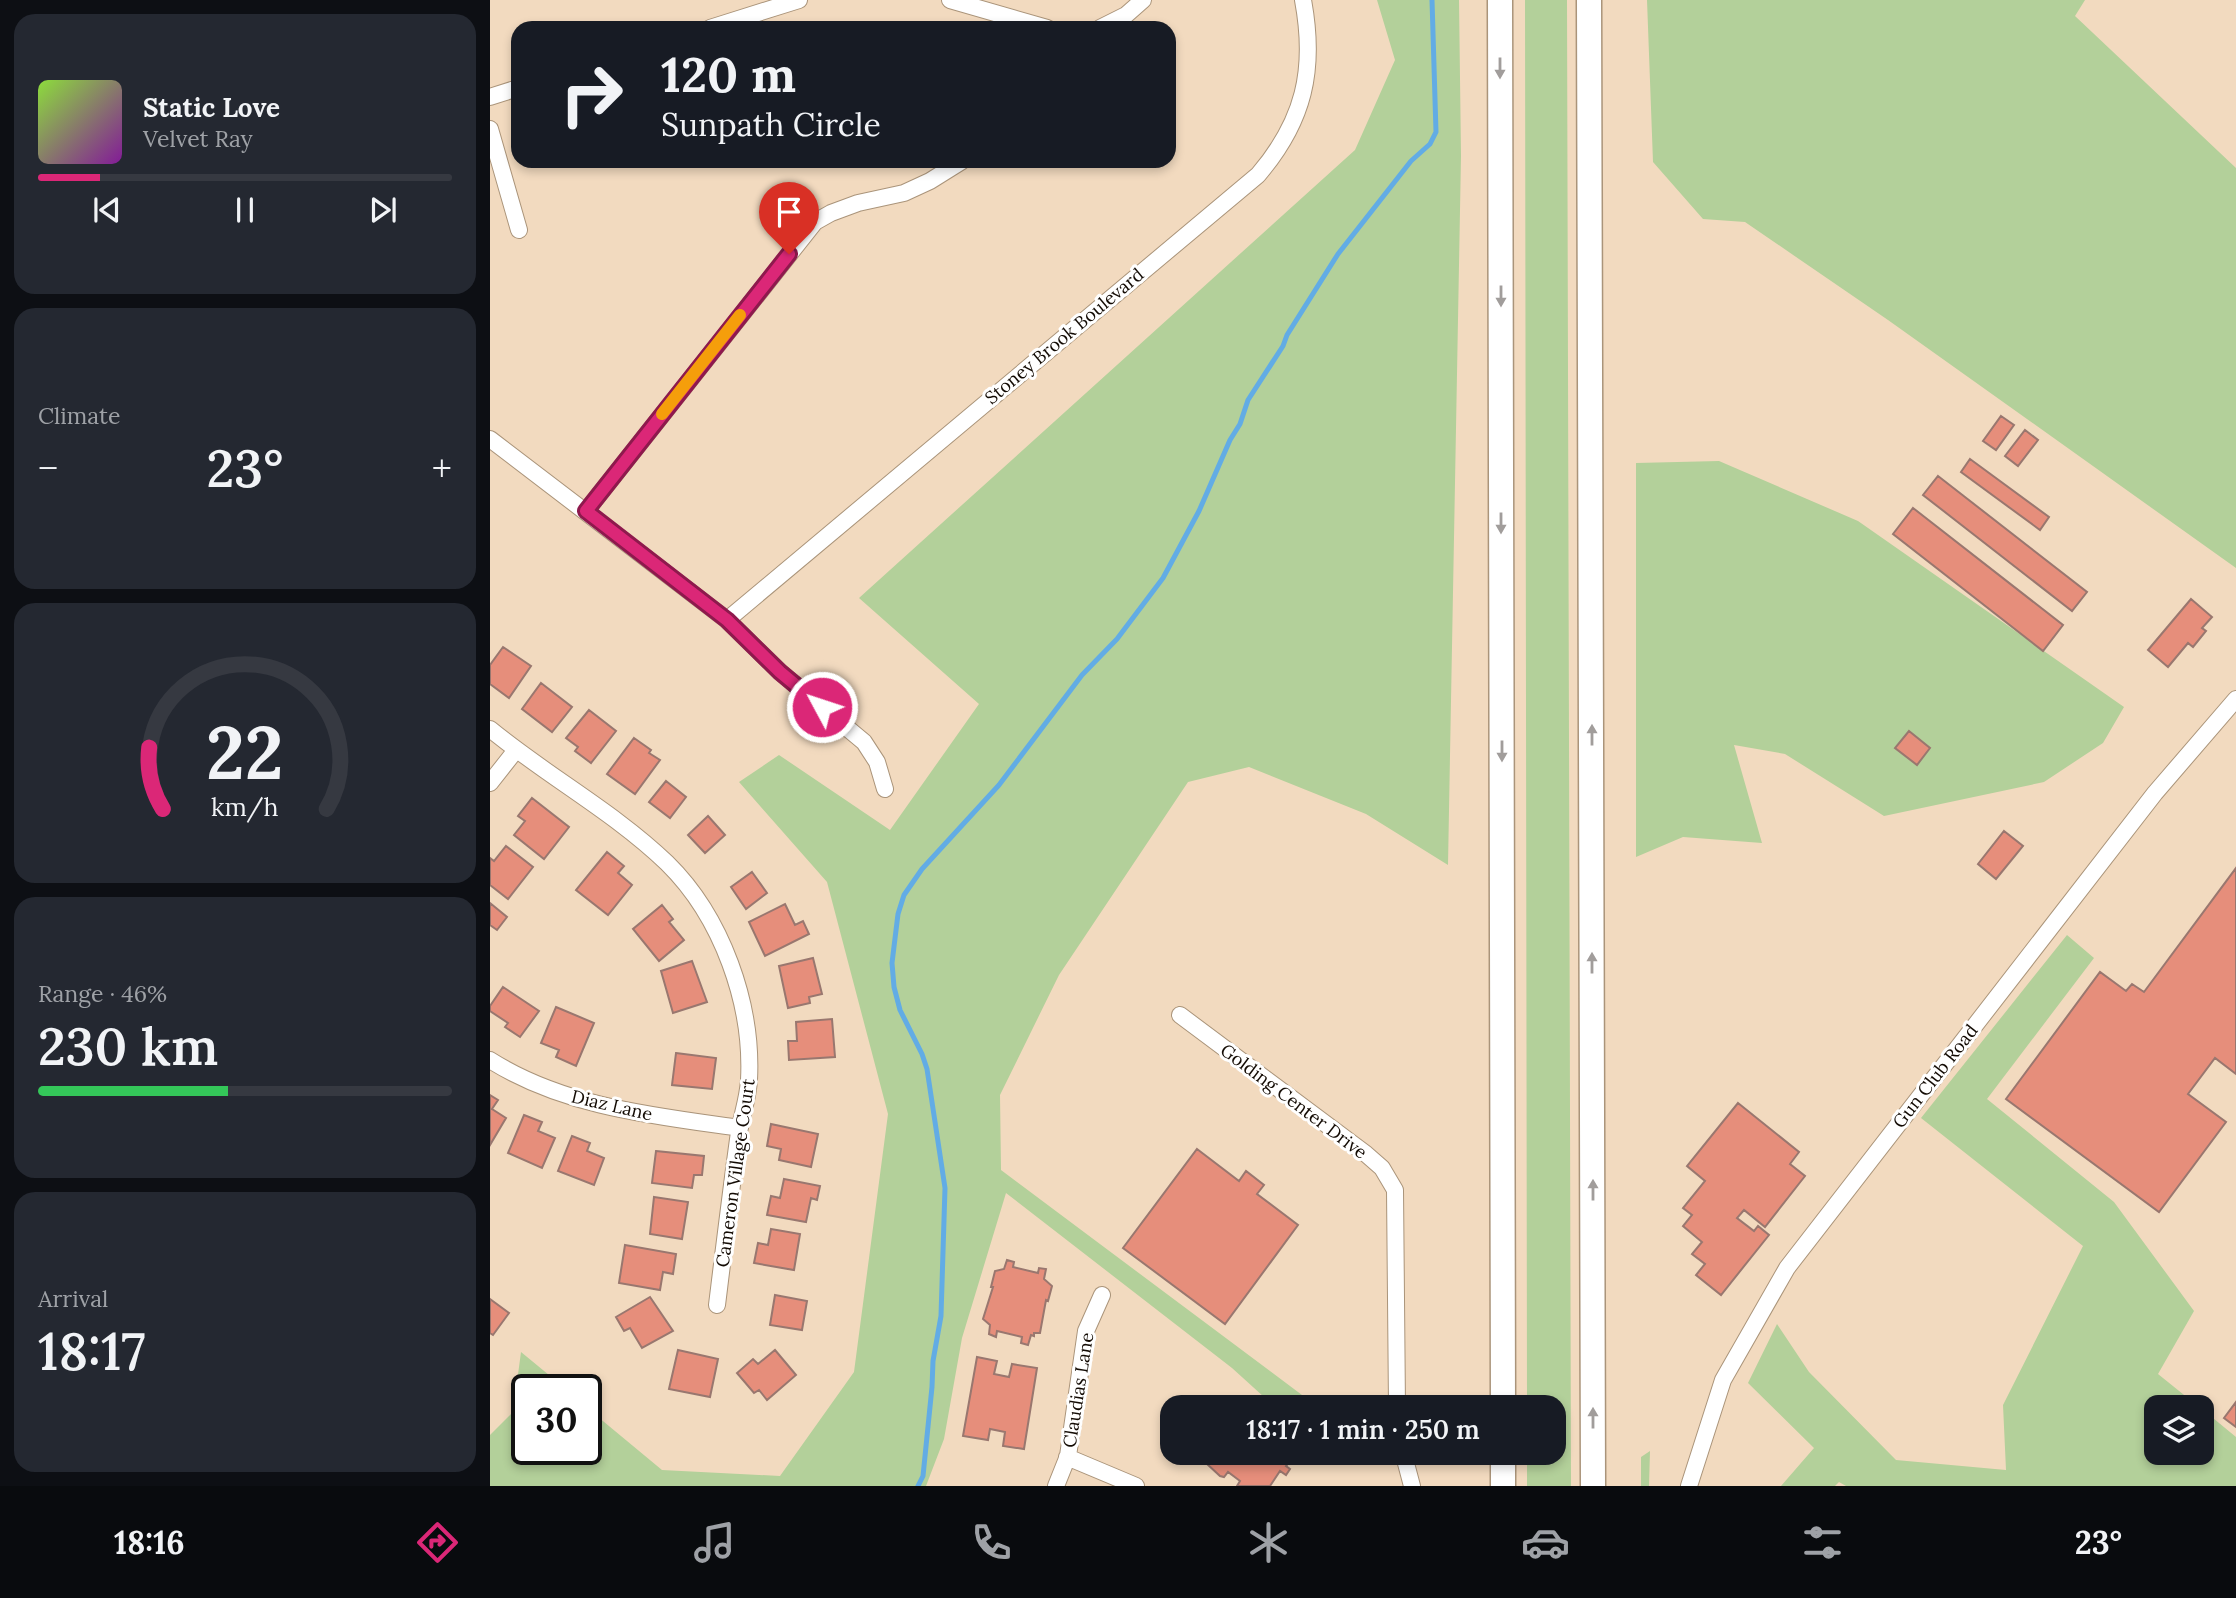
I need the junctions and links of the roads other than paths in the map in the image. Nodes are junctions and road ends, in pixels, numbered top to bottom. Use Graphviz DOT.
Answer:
graph roads {
  1 [pos="800,0"];
  2 [pos="950,0"];
  3 [pos="1143,0"];
  4 [pos="1303,0"];
  5 [pos="1500,0"];
  6 [pos="1590,0"];
  7 [pos="732,21"];
  8 [pos="1022,21"];
  9 [pos="1114,21"];
  10 [pos="511,90"];
  11 [pos="490,97"];
  12 [pos="490,129"];
  13 [pos="951,168"];
  14 [pos="519,230"];
  15 [pos="490,439"];
  16 [pos="586,511"];
  17 [pos="727,620"];
  18 [pos="2236,699"];
  19 [pos="490,729"];
  20 [pos="516,750"];
  21 [pos="490,783"];
  22 [pos="885,789"];
  23 [pos="1180,1015"];
  24 [pos="490,1060"];
  25 [pos="740,1128"];
  26 [pos="1102,1295"];
  27 [pos="717,1305"];
  28 [pos="1397,1395"];
  29 [pos="1503,1395"];
  30 [pos="1067,1457"];
  31 [pos="1406,1465"];
  32 [pos="1503,1465"];
  33 [pos="1056,1486"];
  34 [pos="1136,1486"];
  35 [pos="1412,1486"];
  36 [pos="1503,1486"];
  37 [pos="1592,1486"];
  38 [pos="1689,1486"];
  1 -- 7 [label="street"];
  2 -- 8 [label="street"];
  3 -- 9 [label="street"];
  4 -- 17 [label="street, Stoney Brook Boulevard"];
  5 -- 29 [label="highway, one-way"];
  37 -- 6 [label="highway, one-way"];
  10 -- 11 [label="street"];
  12 -- 14 [label="street"];
  13 -- 16 [label="street"];
  15 -- 16 [label="street"];
  16 -- 17 [label="street"];
  17 -- 22 [label="street"];
  18 -- 38 [label="street, Gun Club Road"];
  19 -- 20 [label="street, Cameron Village Court"];
  20 -- 21 [label="street"];
  20 -- 25 [label="street, Cameron Village Court"];
  23 -- 28 [label="street, Golding Center Drive"];
  24 -- 25 [label="street, Diaz Lane"];
  25 -- 27 [label="street, Cameron Village Court"];
  26 -- 30 [label="street, Claudias Lane"];
  30 -- 33 [label="street, Claudias Lane"];
  30 -- 34 [label="street"];
  31 -- 35 [label="street"];
  32 -- 36 [label="highway"];
}
